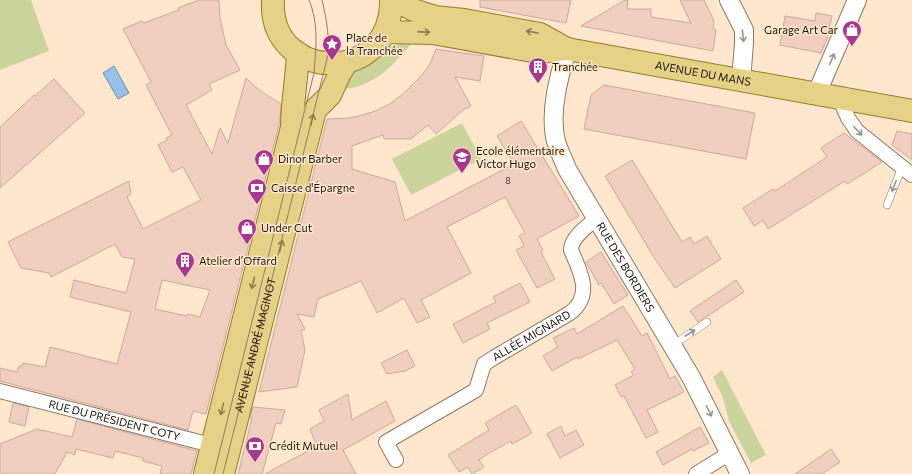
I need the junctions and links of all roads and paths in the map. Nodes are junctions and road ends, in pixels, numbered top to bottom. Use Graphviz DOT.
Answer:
graph roads {
  1 [pos="273,0"];
  2 [pos="391,0"];
  3 [pos="394,0"];
  4 [pos="729,0"];
  5 [pos="857,0"];
  6 [pos="385,32"];
  7 [pos="567,50"];
  8 [pos="298,53"];
  9 [pos="347,62"];
  10 [pos="742,81"];
  11 [pos="816,95"];
  12 [pos="840,98"];
  13 [pos="912,111"];
  14 [pos="907,171"];
  15 [pos="887,205"];
  16 [pos="597,218"];
  17 [pos="707,322"];
  18 [pos="673,344"];
  19 [pos="0,391"];
  20 [pos="221,447"];
  21 [pos="730,454"];
  22 [pos="396,460"];
  23 [pos="205,474"];
  24 [pos="223,474"];
  25 [pos="696,474"];
  26 [pos="740,474"];
  1 -- 8 [label="main road"];
  2 -- 6 [label="main road"];
  7 -- 3 [label="main road, AVENUE DU MANS, one-way"];
  4 -- 10 [label="street, one-way"];
  11 -- 5 [label="street, one-way"];
  6 -- 7 [label="main road, AVENUE DU MANS, one-way"];
  6 -- 9 [label="main road"];
  7 -- 10 [label="main road, AVENUE DU MANS"];
  7 -- 16 [label="street, RUE DES BORDIERS"];
  8 -- 9 [label="main road"];
  8 -- 20 [label="main road, AVENUE ANDRÉ MAGINOT, one-way"];
  20 -- 9 [label="main road, AVENUE ANDRÉ MAGINOT, one-way"];
  10 -- 11 [label="main road, AVENUE DU MANS"];
  11 -- 12 [label="main road, AVENUE DU MANS"];
  12 -- 13 [label="main road, AVENUE DU MANS"];
  12 -- 14 [label="street, one-way"];
  14 -- 15 [label="lane, one-way"];
  16 -- 18 [label="street, RUE DES BORDIERS"];
  16 -- 22 [label="street, ALLÉE MIGNARD"];
  18 -- 17 [label="lane, one-way"];
  18 -- 21 [label="street, RUE DES BORDIERS, one-way"];
  19 -- 20 [label="street, RUE DU PRÉSIDENT COTY"];
  20 -- 23 [label="main road, AVENUE ANDRÉ MAGINOT"];
  20 -- 24 [label="main road, AVENUE ANDRÉ MAGINOT"];
  21 -- 25 [label="street"];
  21 -- 26 [label="street, RUE DES BORDIERS"];
}
